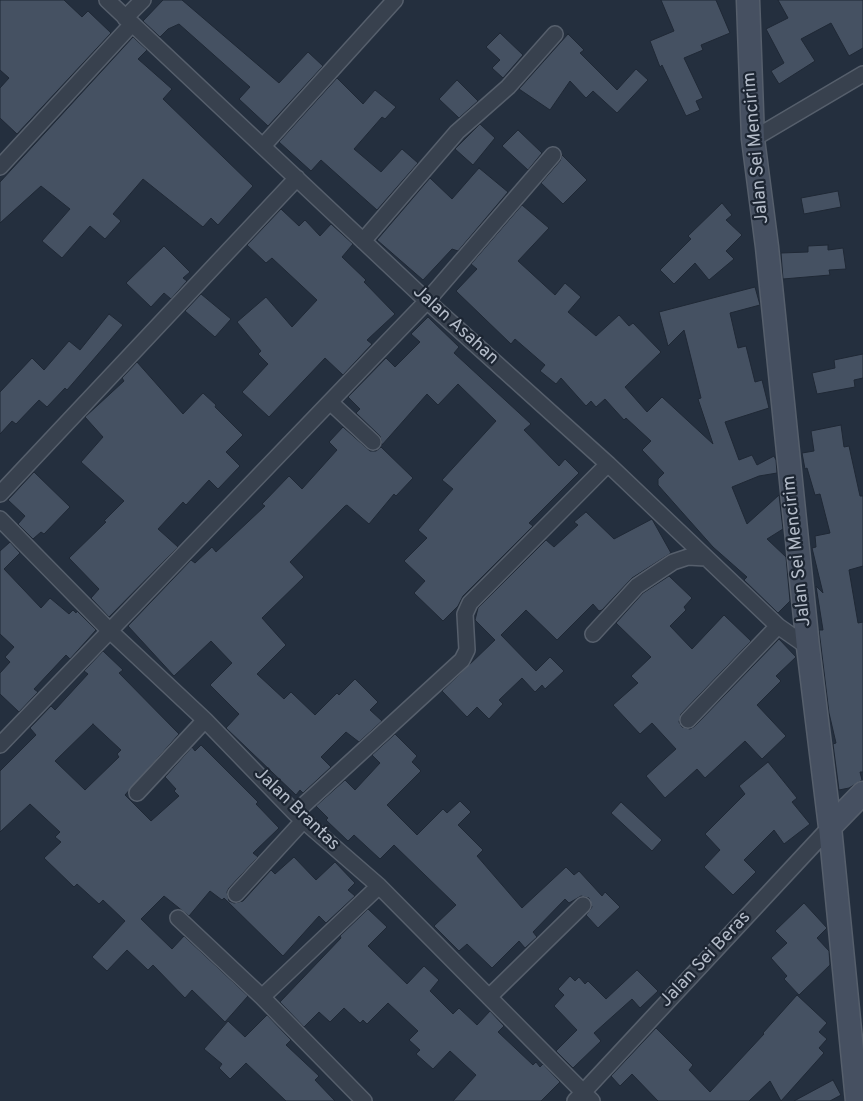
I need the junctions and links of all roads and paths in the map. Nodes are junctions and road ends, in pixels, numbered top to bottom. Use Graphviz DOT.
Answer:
graph roads {
  1 [pos="107,0"];
  2 [pos="143,0"];
  3 [pos="395,0"];
  4 [pos="748,0"];
  5 [pos="129,21"];
  6 [pos="555,34"];
  7 [pos="863,74"];
  8 [pos="753,139"];
  9 [pos="264,146"];
  10 [pos="553,155"];
  11 [pos="0,167"];
  12 [pos="297,178"];
  13 [pos="363,241"];
  14 [pos="427,301"];
  15 [pos="330,402"];
  16 [pos="373,442"];
  17 [pos="608,464"];
  18 [pos="0,494"];
  19 [pos="0,520"];
  20 [pos="706,558"];
  21 [pos="778,626"];
  22 [pos="110,631"];
  23 [pos="593,634"];
  24 [pos="808,647"];
  25 [pos="205,720"];
  26 [pos="688,720"];
  27 [pos="0,745"];
  28 [pos="137,793"];
  29 [pos="863,793"];
  30 [pos="299,817"];
  31 [pos="830,827"];
  32 [pos="379,886"];
  33 [pos="236,894"];
  34 [pos="584,905"];
  35 [pos="178,918"];
  36 [pos="262,996"];
  37 [pos="489,997"];
  38 [pos="583,1098"];
  39 [pos="364,1101"];
  40 [pos="857,1101"];
  1 -- 5 [label="street, Jalan Asahan"];
  2 -- 5 [label="street"];
  3 -- 9 [label="street"];
  4 -- 8 [label="street, Jalan Sei Mencirim"];
  5 -- 9 [label="street, Jalan Asahan"];
  5 -- 11 [label="street"];
  6 -- 13 [label="street"];
  7 -- 8 [label="street"];
  8 -- 24 [label="street, Jalan Sei Mencirim"];
  9 -- 12 [label="street, Jalan Asahan"];
  10 -- 14 [label="street"];
  12 -- 13 [label="street, Jalan Asahan"];
  12 -- 18 [label="street"];
  13 -- 14 [label="street, Jalan Asahan"];
  14 -- 15 [label="street"];
  14 -- 17 [label="street, Jalan Asahan"];
  15 -- 16 [label="street"];
  15 -- 22 [label="street"];
  17 -- 20 [label="street, Jalan Asahan"];
  17 -- 30 [label="street"];
  19 -- 22 [label="street, Jalan Brantas"];
  20 -- 21 [label="street, Jalan Asahan"];
  20 -- 23 [label="street"];
  21 -- 24 [label="street, Jalan Asahan"];
  21 -- 26 [label="street"];
  22 -- 25 [label="street, Jalan Brantas"];
  22 -- 27 [label="street"];
  24 -- 31 [label="street, Jalan Sei Mencirim"];
  25 -- 28 [label="street"];
  25 -- 30 [label="street, Jalan Brantas"];
  29 -- 31 [label="street"];
  30 -- 32 [label="street, Jalan Brantas"];
  30 -- 33 [label="street"];
  31 -- 38 [label="street, Jalan Sei Beras"];
  31 -- 40 [label="street, Jalan Sei Mencirim"];
  32 -- 36 [label="street"];
  32 -- 37 [label="street, Jalan Brantas"];
  34 -- 37 [label="street"];
  35 -- 36 [label="street"];
  36 -- 39 [label="street"];
  37 -- 38 [label="street, Jalan Brantas"];
}
